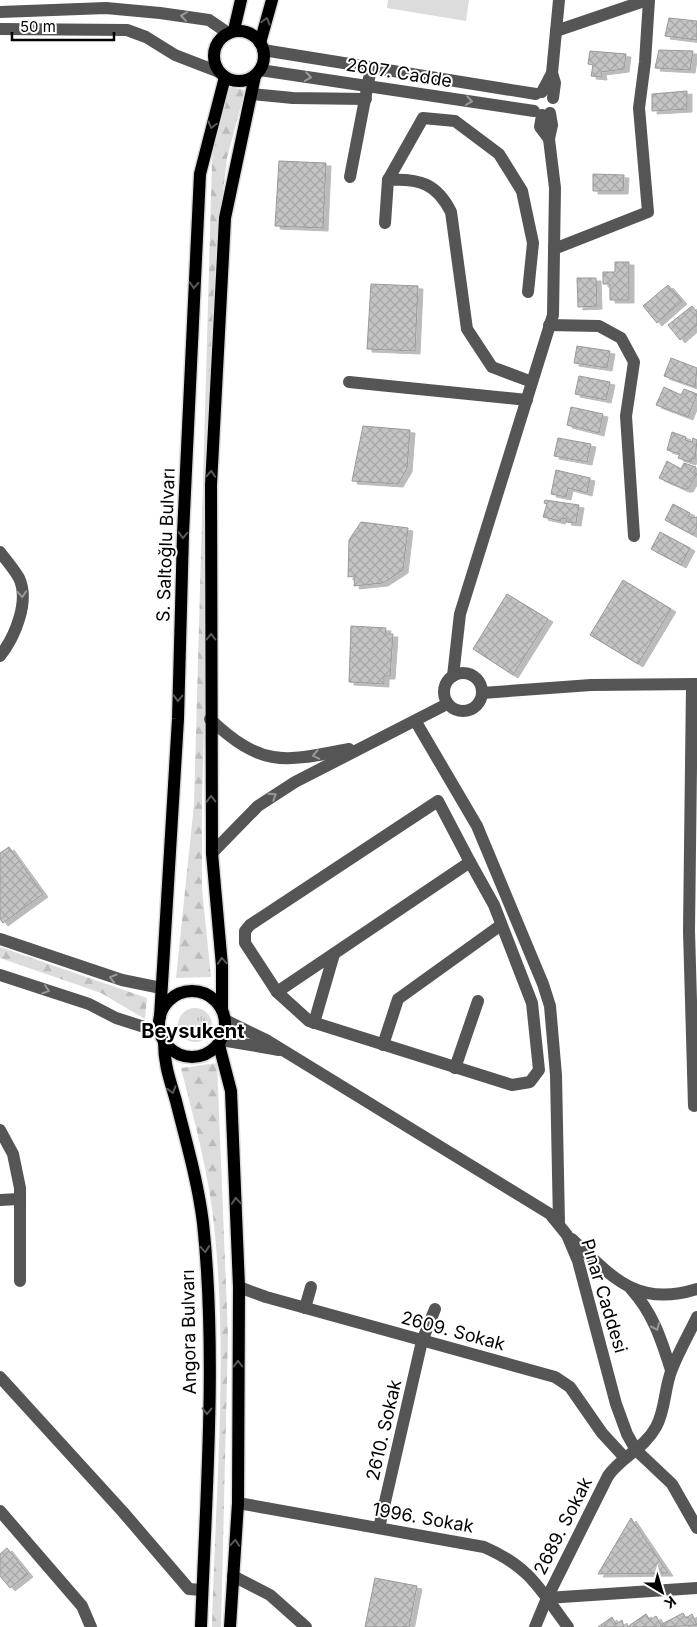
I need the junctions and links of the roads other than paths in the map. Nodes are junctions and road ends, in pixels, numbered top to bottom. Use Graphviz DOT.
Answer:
graph roads {
  1 [pos="241,0"];
  2 [pos="272,0"];
  3 [pos="559,0"];
  4 [pos="648,0"];
  5 [pos="139,5"];
  6 [pos="0,12"];
  7 [pos="0,29"];
  8 [pos="556,30"];
  9 [pos="231,32"];
  10 [pos="262,47"];
  11 [pos="371,68"];
  12 [pos="257,73"];
  13 [pos="222,75"];
  14 [pos="367,93"];
  15 [pos="252,94"];
  16 [pos="544,95"];
  17 [pos="542,113"];
  18 [pos="350,177"];
  19 [pos="388,180"];
  20 [pos="384,223"];
  21 [pos="554,249"];
  22 [pos="528,292"];
  23 [pos="549,325"];
  24 [pos="349,382"];
  25 [pos="532,382"];
  26 [pos="527,400"];
  27 [pos="634,536"];
  28 [pos="0,552"];
  29 [pos="0,656"];
  30 [pos="453,676"];
  31 [pos="694,684"];
  32 [pos="482,694"];
  33 [pos="447,704"];
  34 [pos="210,719"];
  35 [pos="416,722"];
  36 [pos="364,746"];
  37 [pos="212,853"];
  38 [pos="470,862"];
  39 [pos="501,925"];
  40 [pos="0,939"];
  41 [pos="334,954"];
  42 [pos="0,974"];
  43 [pos="161,988"];
  44 [pos="277,992"];
  45 [pos="478,1001"];
  46 [pos="224,1015"];
  47 [pos="160,1017"];
  48 [pos="314,1023"];
  49 [pos="162,1037"];
  50 [pos="220,1042"];
  51 [pos="383,1045"];
  52 [pos="284,1051"];
  53 [pos="455,1068"];
  54 [pos="539,1074"];
  55 [pos="556,1075"];
  56 [pos="694,1106"];
  57 [pos="0,1130"];
  58 [pos="19,1199"];
  59 [pos="0,1200"];
  60 [pos="559,1223"];
  61 [pos="567,1235"];
  62 [pos="20,1281"];
  63 [pos="239,1286"];
  64 [pos="311,1287"];
  65 [pos="631,1289"];
  66 [pos="697,1289"];
  67 [pos="305,1308"];
  68 [pos="435,1309"];
  69 [pos="697,1317"];
  70 [pos="422,1341"];
  71 [pos="671,1370"];
  72 [pos="0,1377"];
  73 [pos="636,1450"];
  74 [pos="625,1458"];
  75 [pos="238,1503"];
  76 [pos="0,1511"];
  77 [pos="379,1528"];
  78 [pos="697,1528"];
  79 [pos="233,1576"];
  80 [pos="697,1588"];
  81 [pos="202,1590"];
  82 [pos="547,1598"];
  83 [pos="90,1627"];
  84 [pos="201,1627"];
  85 [pos="230,1627"];
  86 [pos="306,1627"];
  87 [pos="535,1627"];
  88 [pos="568,1627"];
  1 -- 9 [label="main road, S. Saltoğlu Bulvarı"];
  10 -- 2 [label="main road, one-way"];
  3 -- 8 [label="street"];
  4 -- 8 [label="street"];
  4 -- 21 [label="street"];
  5 -- 6 [label="street"];
  9 -- 5 [label="street, one-way"];
  7 -- 13 [label="street"];
  8 -- 16 [label="street"];
  9 -- 10 [label="main road"];
  9 -- 13 [label="main road, S. Saltoğlu Bulvarı"];
  10 -- 11 [label="street, 2607. Cadde"];
  10 -- 12 [label="main road"];
  11 -- 14 [label="street"];
  11 -- 16 [label="street, 2607. Cadde"];
  12 -- 13 [label="main road"];
  12 -- 14 [label="street, 2607. Cadde, one-way"];
  12 -- 15 [label="main road"];
  13 -- 43 [label="main road, S. Saltoğlu Bulvarı, one-way"];
  14 -- 15 [label="street"];
  14 -- 17 [label="street, 2607. Cadde, one-way"];
  14 -- 18 [label="street"];
  34 -- 15 [label="main road, one-way"];
  16 -- 17 [label="street"];
  16 -- 17 [label="street"];
  17 -- 21 [label="street"];
  19 -- 20 [label="street"];
  19 -- 22 [label="street"];
  19 -- 25 [label="street"];
  21 -- 23 [label="street"];
  23 -- 25 [label="street"];
  23 -- 27 [label="street"];
  24 -- 26 [label="street"];
  25 -- 26 [label="street"];
  26 -- 30 [label="street"];
  28 -- 29 [label="street, one-way"];
  30 -- 32 [label="street"];
  30 -- 33 [label="street"];
  31 -- 32 [label="street"];
  31 -- 56 [label="street"];
  32 -- 33 [label="street"];
  33 -- 35 [label="street"];
  36 -- 34 [label="street, one-way"];
  37 -- 34 [label="main road, one-way"];
  35 -- 36 [label="street"];
  35 -- 55 [label="street"];
  37 -- 36 [label="street, one-way"];
  46 -- 37 [label="main road, one-way"];
  38 -- 39 [label="street"];
  38 -- 41 [label="street"];
  38 -- 44 [label="street"];
  39 -- 51 [label="street"];
  39 -- 54 [label="street"];
  43 -- 40 [label="street, one-way"];
  41 -- 44 [label="street"];
  41 -- 48 [label="street"];
  42 -- 49 [label="street, one-way"];
  43 -- 47 [label="main road, S. Saltoğlu Bulvarı"];
  44 -- 48 [label="street"];
  45 -- 53 [label="street"];
  46 -- 47 [label="main road"];
  46 -- 50 [label="main road"];
  46 -- 52 [label="street, Pınar Caddesi"];
  47 -- 49 [label="main road"];
  48 -- 51 [label="street"];
  49 -- 50 [label="main road"];
  49 -- 81 [label="main road, Angora Bulvarı, one-way"];
  50 -- 52 [label="street, Pınar Caddesi"];
  63 -- 50 [label="main road, one-way"];
  51 -- 53 [label="street"];
  52 -- 60 [label="street, Pınar Caddesi"];
  53 -- 54 [label="street"];
  54 -- 55 [label="street"];
  55 -- 60 [label="street"];
  57 -- 58 [label="street"];
  58 -- 59 [label="street"];
  58 -- 62 [label="street"];
  60 -- 61 [label="street, Pınar Caddesi"];
  61 -- 65 [label="street"];
  61 -- 73 [label="street, Pınar Caddesi"];
  63 -- 67 [label="street, 2609. Sokak"];
  75 -- 63 [label="main road, one-way"];
  64 -- 67 [label="street"];
  65 -- 66 [label="street"];
  65 -- 71 [label="street, one-way"];
  67 -- 70 [label="street, 2609. Sokak"];
  68 -- 70 [label="street, 2610. Sokak"];
  69 -- 71 [label="street"];
  70 -- 74 [label="street, 2609. Sokak"];
  70 -- 77 [label="street, 2610. Sokak"];
  71 -- 73 [label="street, 2689. Sokak"];
  72 -- 81 [label="street"];
  73 -- 74 [label="street, 2689. Sokak"];
  73 -- 78 [label="street, Pınar Caddesi"];
  74 -- 82 [label="street, 2689. Sokak"];
  75 -- 77 [label="street, 1996. Sokak"];
  79 -- 75 [label="main road, one-way"];
  76 -- 83 [label="street"];
  77 -- 82 [label="street, 1996. Sokak"];
  79 -- 85 [label="main road"];
  79 -- 86 [label="street"];
  80 -- 82 [label="street"];
  81 -- 84 [label="main road, Angora Bulvarı"];
  82 -- 87 [label="street, 2689. Sokak"];
  82 -- 88 [label="street, 1996. Sokak"];
}
